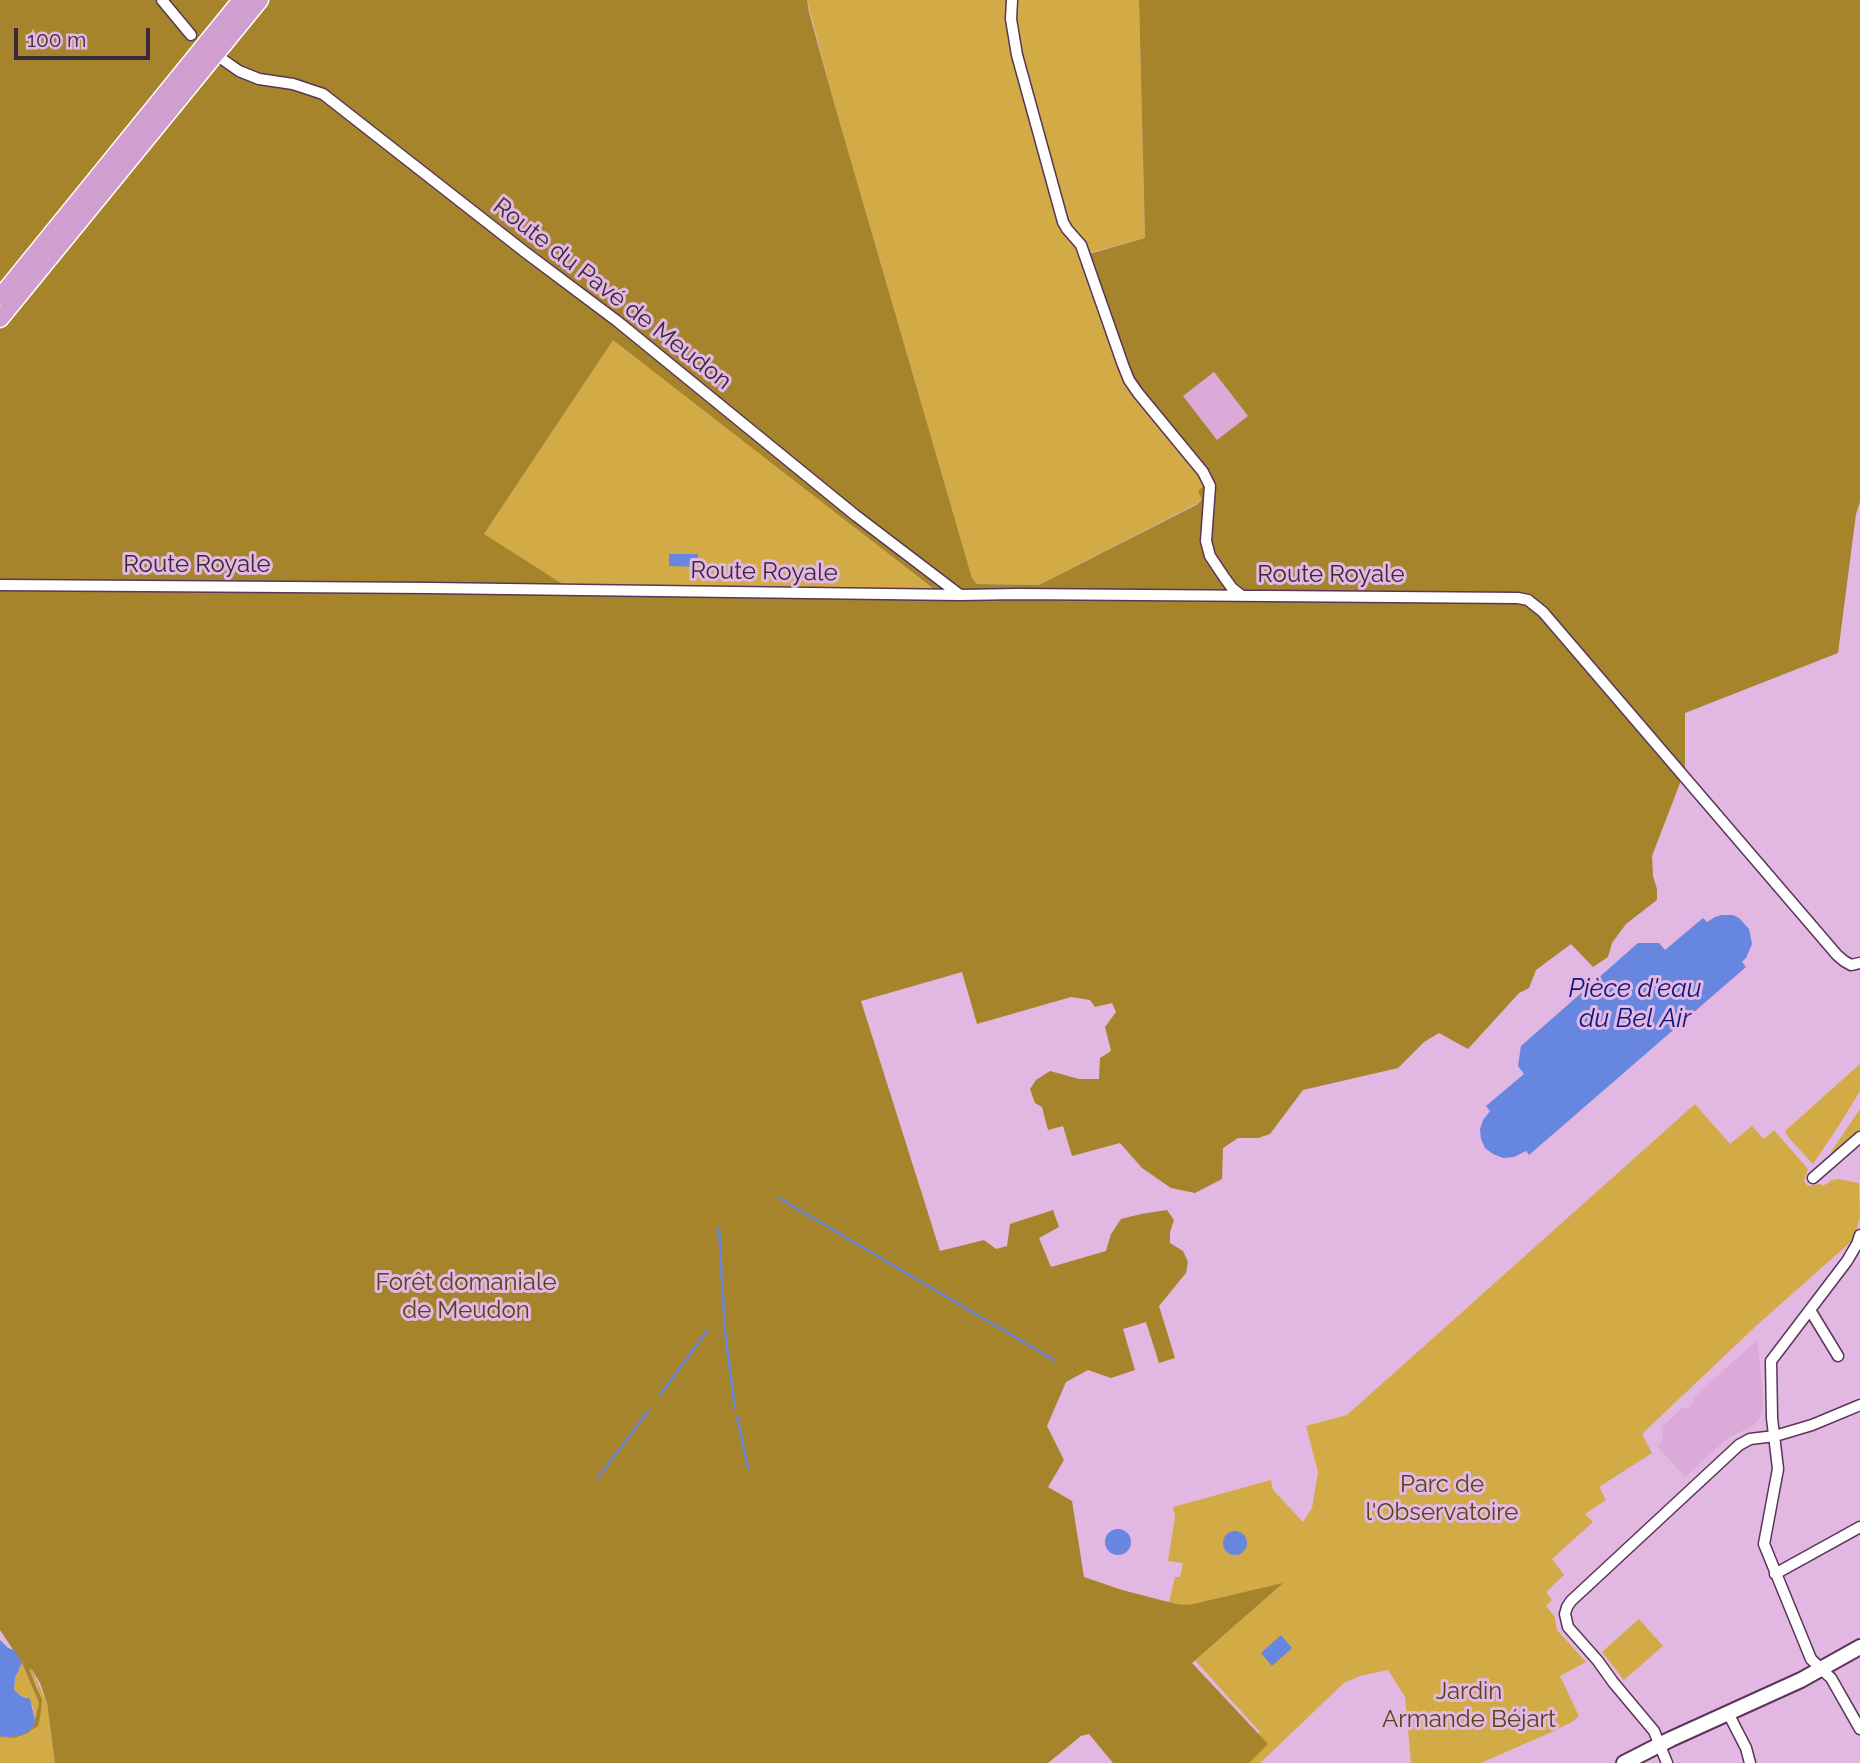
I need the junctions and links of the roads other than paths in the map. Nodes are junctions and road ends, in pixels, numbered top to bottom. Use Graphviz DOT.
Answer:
graph roads {
  1 [pos="162,0"];
  2 [pos="242,0"];
  3 [pos="260,0"];
  4 [pos="1012,0"];
  5 [pos="191,35"];
  6 [pos="222,60"];
  7 [pos="0,297"];
  8 [pos="0,319"];
  9 [pos="0,585"];
  10 [pos="960,595"];
  11 [pos="1243,596"];
  12 [pos="1860,963"];
  13 [pos="1860,1137"];
  14 [pos="1813,1178"];
  15 [pos="1860,1235"];
  16 [pos="1810,1310"];
  17 [pos="1838,1356"];
  18 [pos="1860,1405"];
  19 [pos="1774,1436"];
  20 [pos="1860,1527"];
  21 [pos="1775,1574"];
  22 [pos="1860,1647"];
  23 [pos="1821,1669"];
  24 [pos="1728,1713"];
  25 [pos="1860,1729"];
  26 [pos="1660,1744"];
  27 [pos="1624,1763"];
  28 [pos="1667,1763"];
  29 [pos="1750,1763"];
  1 -- 5 [label="street"];
  2 -- 7 [label="highway"];
  3 -- 8 [label="highway"];
  4 -- 11 [label="street"];
  6 -- 10 [label="street, Route du Pavé de Meudon"];
  9 -- 10 [label="street, Route Royale"];
  10 -- 11 [label="street, Route Royale"];
  11 -- 12 [label="street, Route Royale"];
  13 -- 14 [label="street"];
  15 -- 16 [label="street"];
  16 -- 17 [label="street"];
  16 -- 19 [label="street"];
  18 -- 19 [label="street"];
  19 -- 21 [label="street"];
  19 -- 26 [label="street"];
  20 -- 21 [label="street"];
  21 -- 23 [label="street"];
  22 -- 23 [label="main road"];
  23 -- 24 [label="main road"];
  23 -- 25 [label="street"];
  24 -- 26 [label="main road"];
  24 -- 29 [label="street"];
  26 -- 27 [label="main road"];
  26 -- 28 [label="street"];
}
